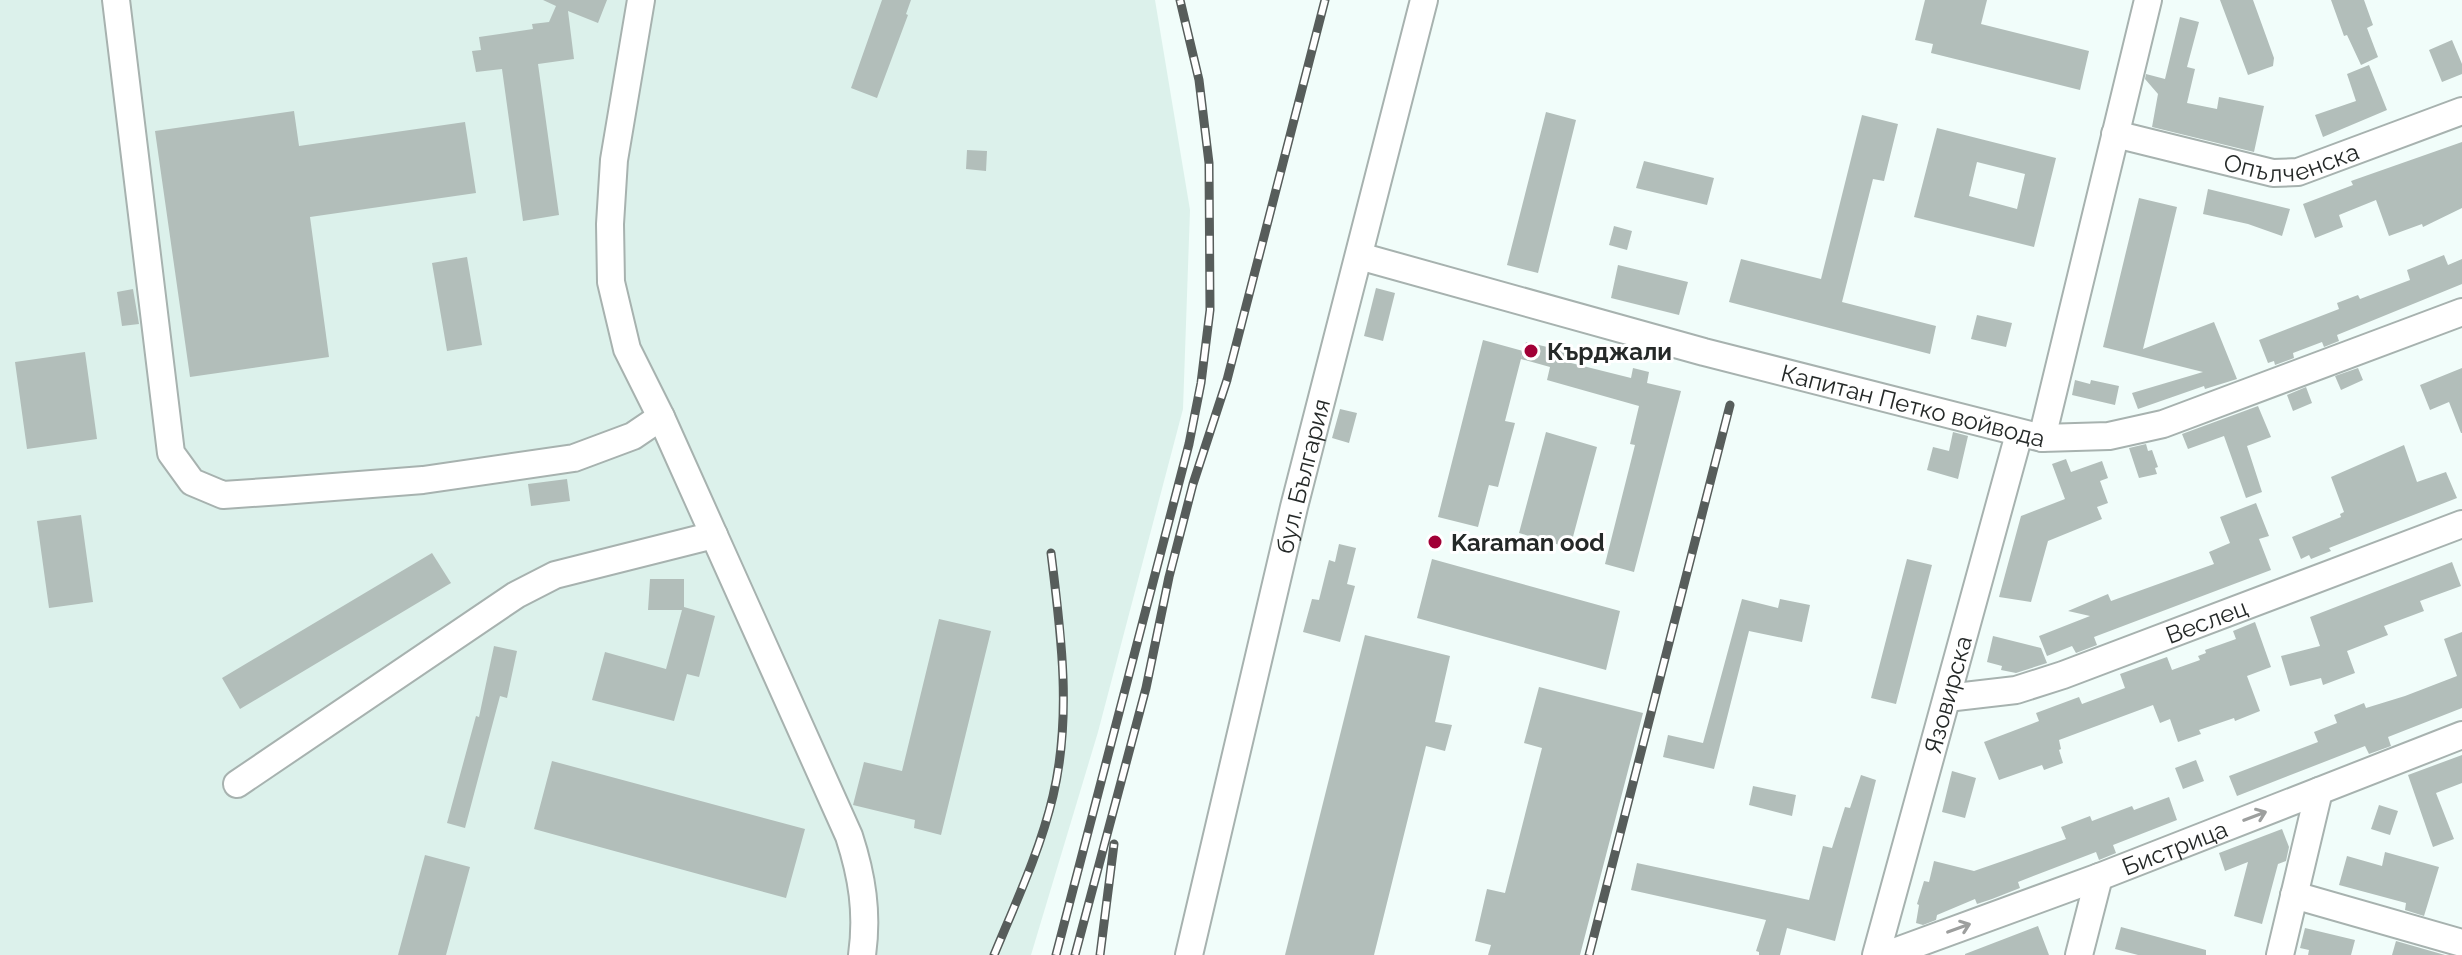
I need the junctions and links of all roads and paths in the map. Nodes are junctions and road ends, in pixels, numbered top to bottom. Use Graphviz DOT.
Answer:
graph roads {
  1 [pos="116,0"];
  2 [pos="641,0"];
  3 [pos="1424,0"];
  4 [pos="2148,0"];
  5 [pos="2462,111"];
  6 [pos="2115,134"];
  7 [pos="1359,256"];
  8 [pos="2462,312"];
  9 [pos="661,417"];
  10 [pos="2030,436"];
  11 [pos="2462,524"];
  12 [pos="714,535"];
  13 [pos="1947,698"];
  14 [pos="2462,735"];
  15 [pos="237,784"];
  16 [pos="2319,791"];
  17 [pos="2099,877"];
  18 [pos="2294,895"];
  19 [pos="2462,943"];
  20 [pos="862,955"];
  21 [pos="1189,955"];
  22 [pos="1876,955"];
  23 [pos="1886,955"];
  24 [pos="2079,955"];
  25 [pos="2280,955"];
  1 -- 9 [label="street"];
  2 -- 9 [label="street"];
  3 -- 7 [label="street, бул. България"];
  4 -- 6 [label="street, Язовирска"];
  5 -- 6 [label="street, Опълченска"];
  6 -- 10 [label="street, Язовирска"];
  7 -- 10 [label="street, Капитан Петко войвода"];
  7 -- 21 [label="street, бул. България"];
  8 -- 10 [label="street, Капитан Петко войвода"];
  9 -- 12 [label="street"];
  10 -- 13 [label="street, Язовирска"];
  11 -- 13 [label="street, Веслец"];
  12 -- 15 [label="street"];
  12 -- 20 [label="street"];
  13 -- 22 [label="street, Язовирска"];
  14 -- 16 [label="street, Бистрица"];
  17 -- 16 [label="street, Бистрица, one-way"];
  16 -- 18 [label="street"];
  23 -- 17 [label="street, Бистрица, one-way"];
  17 -- 24 [label="street"];
  18 -- 19 [label="street"];
  18 -- 25 [label="street"];
}
